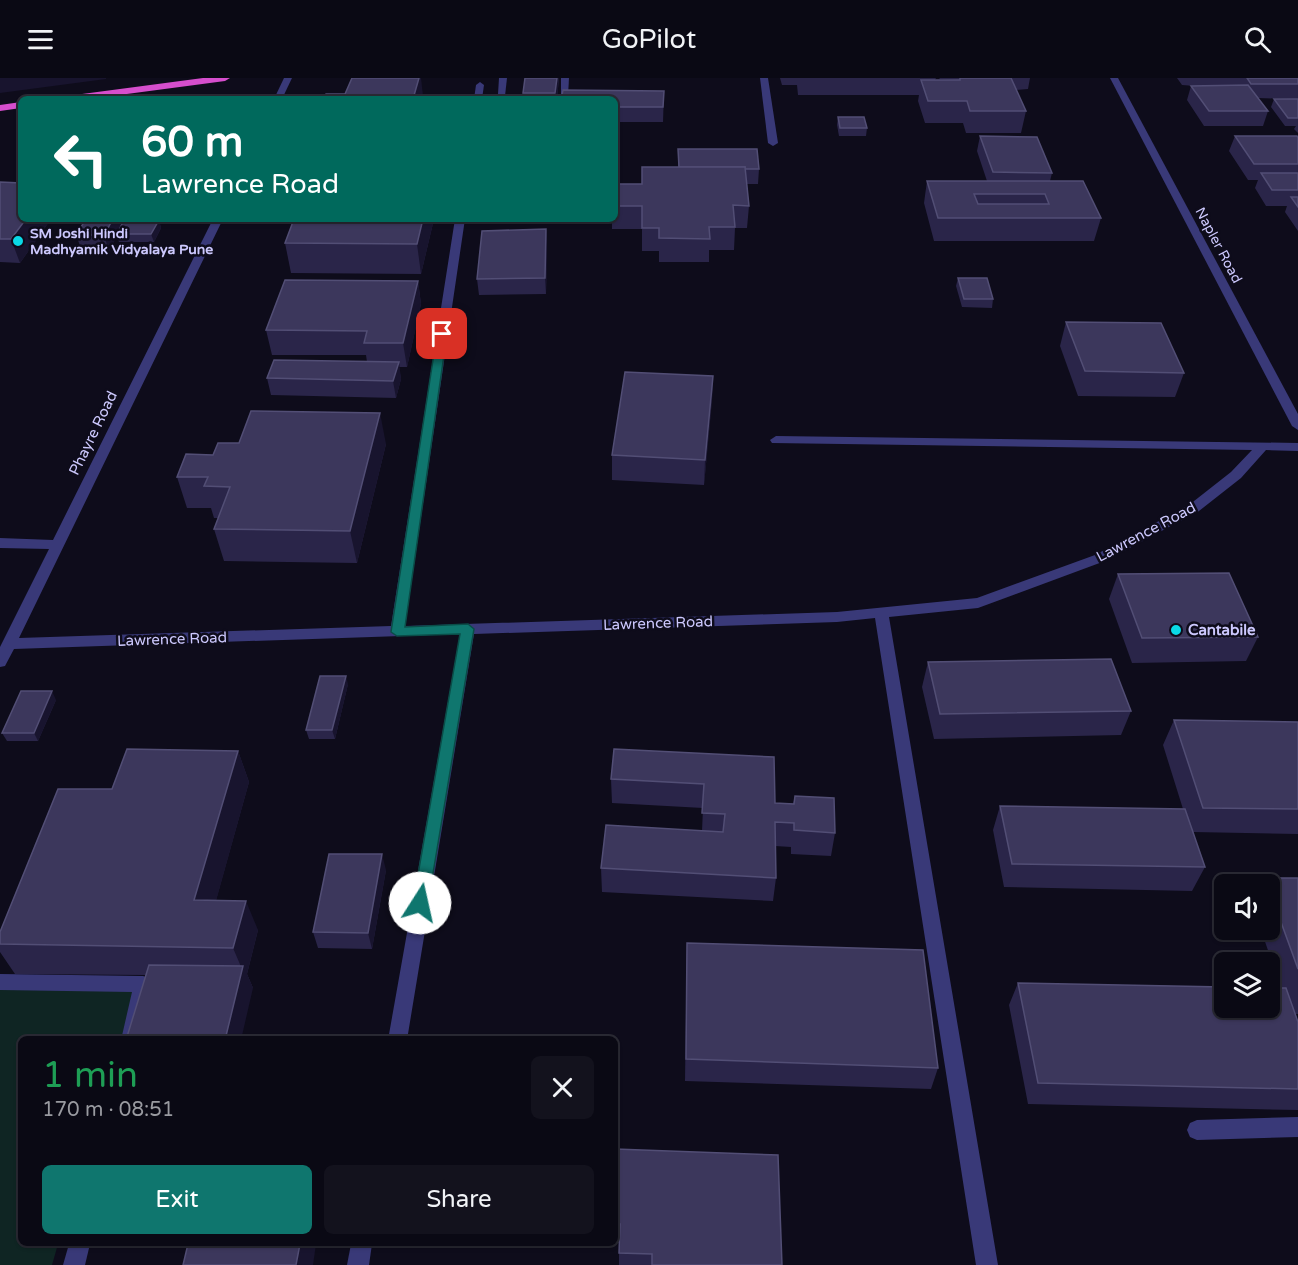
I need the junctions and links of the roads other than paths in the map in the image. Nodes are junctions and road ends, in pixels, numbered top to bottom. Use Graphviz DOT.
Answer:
graph roads {
  1 [pos="225,78"];
  2 [pos="288,78"];
  3 [pos="503,78"];
  4 [pos="565,78"];
  5 [pos="764,78"];
  6 [pos="1114,78"];
  7 [pos="480,85"];
  8 [pos="502,94"];
  9 [pos="565,94"];
  10 [pos="90,96"];
  11 [pos="279,96"];
  12 [pos="478,96"];
  13 [pos="18,105"];
  14 [pos="0,108"];
  15 [pos="773,143"];
  16 [pos="217,222"];
  17 [pos="459,222"];
  18 [pos="1298,426"];
  19 [pos="776,440"];
  20 [pos="1262,447"];
  21 [pos="1298,447"];
  22 [pos="0,543"];
  23 [pos="56,545"];
  24 [pos="881,613"];
  25 [pos="468,629"];
  26 [pos="397,632"];
  27 [pos="9,644"];
  28 [pos="0,662"];
  29 [pos="0,982"];
  30 [pos="131,1036"];
  31 [pos="398,1036"];
  32 [pos="1298,1127"];
  33 [pos="1197,1130"];
  34 [pos="79,1246"];
  35 [pos="362,1246"];
  36 [pos="74,1265"];
  37 [pos="358,1265"];
  38 [pos="987,1265"];
  1 -- 10 [label="highway"];
  2 -- 11 [label="street"];
  3 -- 8 [label="street"];
  4 -- 9 [label="street"];
  5 -- 15 [label="street"];
  6 -- 18 [label="street, Napler Road"];
  7 -- 12 [label="street"];
  13 -- 14 [label="highway"];
  16 -- 23 [label="street, Phayre Road"];
  17 -- 26 [label="street"];
  19 -- 20 [label="street"];
  20 -- 21 [label="street"];
  20 -- 24 [label="street, Lawrence Road"];
  22 -- 23 [label="street"];
  23 -- 27 [label="street, Phayre Road"];
  24 -- 25 [label="street, Lawrence Road"];
  24 -- 38 [label="street"];
  25 -- 26 [label="street, Lawrence Road"];
  25 -- 31 [label="street"];
  26 -- 27 [label="street, Lawrence Road"];
  27 -- 28 [label="street, Phayre Road"];
  29 -- 30 [label="street"];
  32 -- 33 [label="street"];
  34 -- 36 [label="street"];
  35 -- 37 [label="street"];
}
